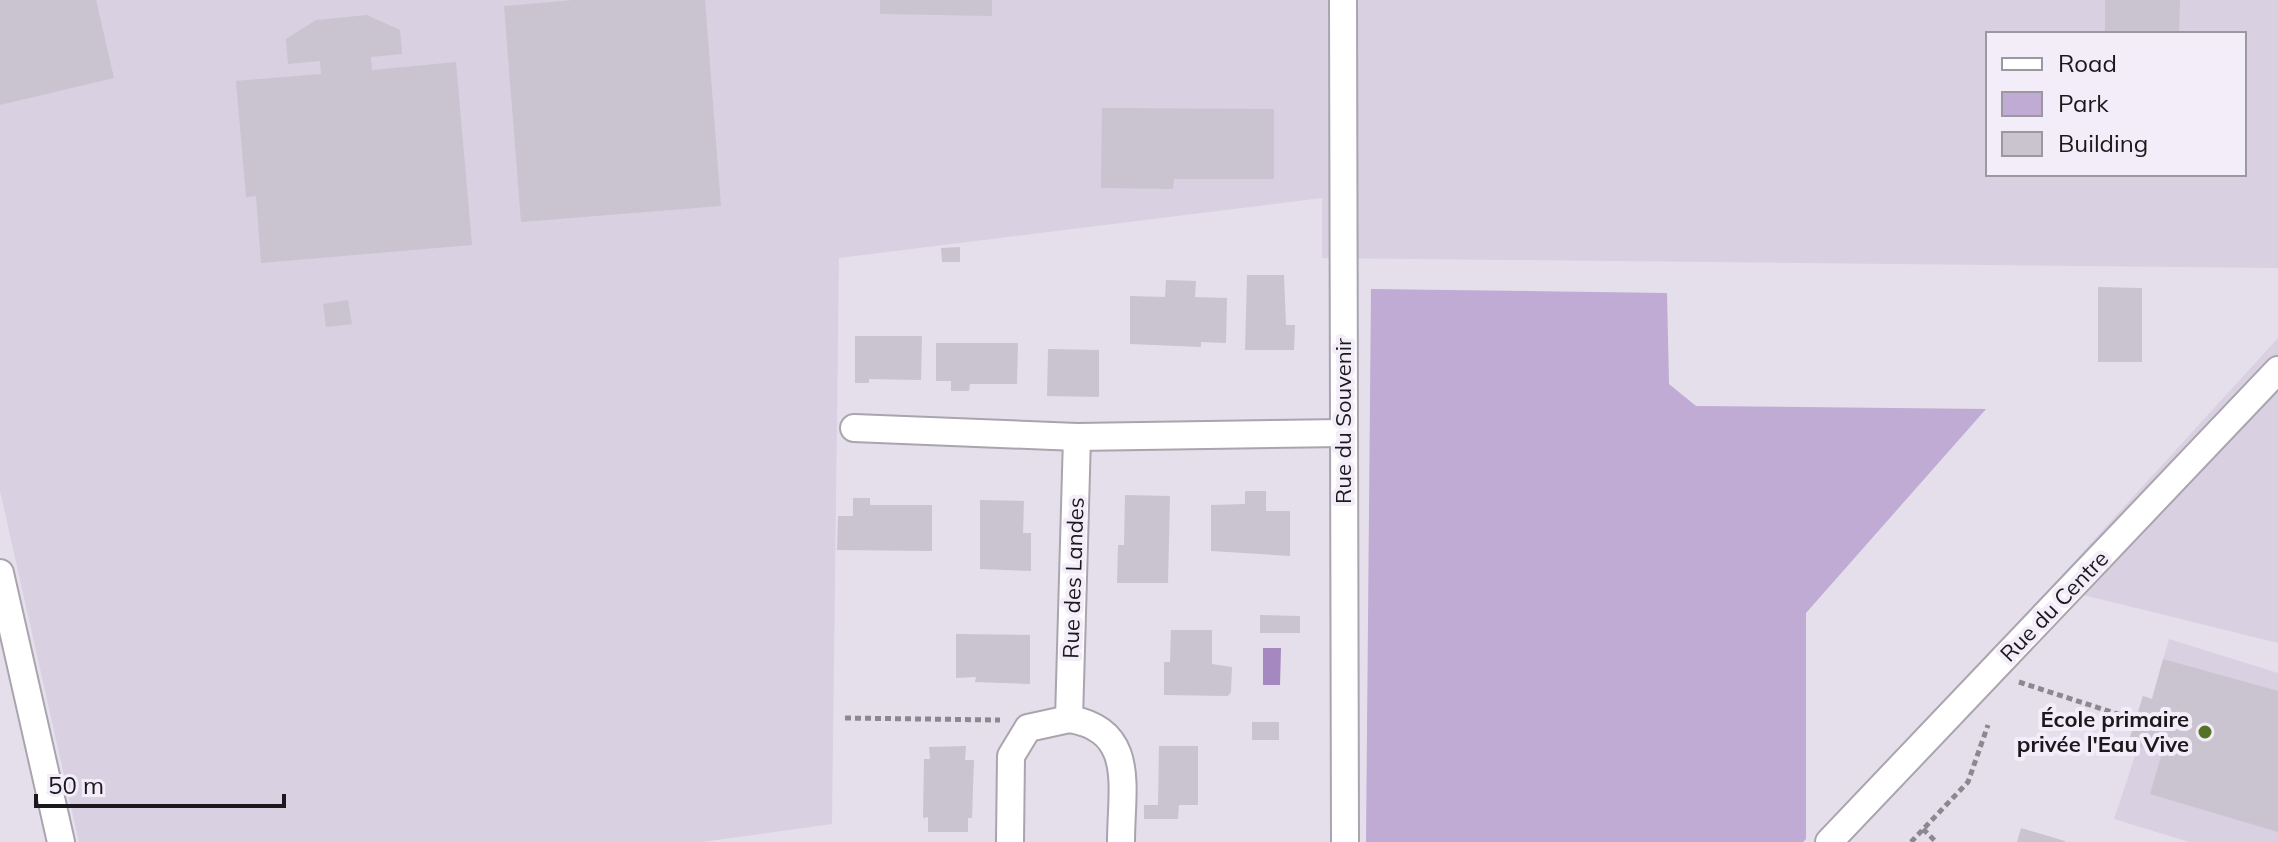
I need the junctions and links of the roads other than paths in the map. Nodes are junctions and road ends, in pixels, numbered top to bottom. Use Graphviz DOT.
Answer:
graph roads {
  1 [pos="1343,0"];
  2 [pos="2278,370"];
  3 [pos="854,428"];
  4 [pos="1343,433"];
  5 [pos="1077,437"];
  6 [pos="0,573"];
  7 [pos="1069,719"];
  8 [pos="61,842"];
  9 [pos="1010,842"];
  10 [pos="1121,842"];
  11 [pos="1345,842"];
  12 [pos="1829,842"];
  1 -- 4 [label="street, Rue du Souvenir"];
  2 -- 12 [label="street, Rue du Centre"];
  3 -- 5 [label="street"];
  4 -- 5 [label="street"];
  4 -- 11 [label="street, Rue du Souvenir"];
  5 -- 7 [label="street, Rue des Landes"];
  6 -- 8 [label="street"];
  7 -- 9 [label="street"];
  7 -- 10 [label="street"];
}
